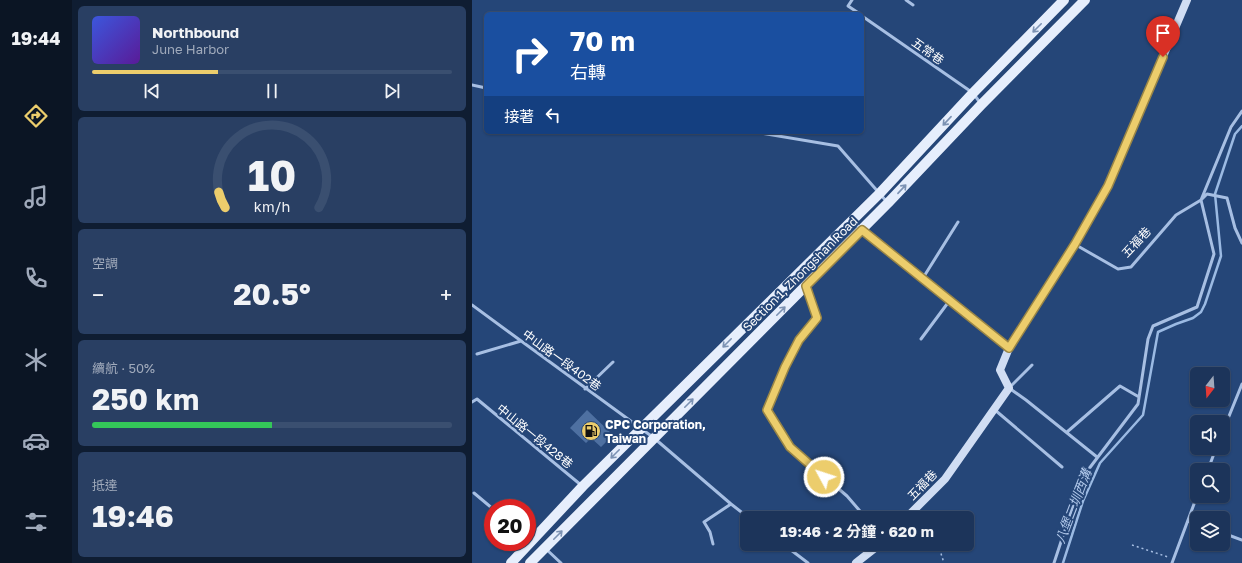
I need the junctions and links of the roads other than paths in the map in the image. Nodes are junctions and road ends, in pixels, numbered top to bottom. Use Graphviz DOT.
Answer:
graph roads {
  1 [pos="852,0"];
  2 [pos="906,0"];
  3 [pos="1064,0"];
  4 [pos="1085,0"];
  5 [pos="1187,0"];
  6 [pos="913,5"];
  7 [pos="857,12"];
  8 [pos="864,17"];
  9 [pos="472,85"];
  10 [pos="484,88"];
  11 [pos="973,93"];
  12 [pos="981,105"];
  13 [pos="1242,111"];
  14 [pos="766,134"];
  15 [pos="880,193"];
  16 [pos="1201,200"];
  17 [pos="888,203"];
  18 [pos="851,221"];
  19 [pos="958,222"];
  20 [pos="862,230"];
  21 [pos="1242,243"];
  22 [pos="1075,244"];
  23 [pos="923,278"];
  24 [pos="806,286"];
  25 [pos="950,300"];
  26 [pos="472,305"];
  27 [pos="921,339"];
  28 [pos="521,341"];
  29 [pos="1009,348"];
  30 [pos="477,354"];
  31 [pos="613,362"];
  32 [pos="1032,365"];
  33 [pos="1242,384"];
  34 [pos="586,388"];
  35 [pos="1009,388"];
  36 [pos="1139,397"];
  37 [pos="472,402"];
  38 [pos="994,408"];
  39 [pos="1229,415"];
  40 [pos="641,428"];
  41 [pos="1067,432"];
  42 [pos="654,438"];
  43 [pos="1098,457"];
  44 [pos="1062,467"];
  45 [pos="583,486"];
  46 [pos="474,493"];
  47 [pos="484,501"];
  48 [pos="1194,503"];
  49 [pos="731,504"];
  50 [pos="740,511"];
  51 [pos="860,511"];
  52 [pos="913,511"];
  53 [pos="1188,521"];
  54 [pos="536,531"];
  55 [pos="1230,536"];
  56 [pos="1242,540"];
  57 [pos="713,544"];
  58 [pos="545,548"];
  59 [pos="520,551"];
  60 [pos="792,551"];
  61 [pos="871,551"];
  62 [pos="511,563"];
  63 [pos="530,563"];
  64 [pos="562,563"];
  65 [pos="808,563"];
  66 [pos="856,563"];
  67 [pos="1054,563"];
  68 [pos="1172,563"];
  1 -- 7 [label="lane, 五常巷"];
  2 -- 6 [label="lane"];
  3 -- 11 [label="main road, Section 1, Zhongshan Road, one-way"];
  4 -- 12 [label="main road, Section 1, Zhongshan Road"];
  5 -- 22 [label="street"];
  8 -- 11 [label="lane, 五常巷"];
  9 -- 10 [label="lane"];
  11 -- 12 [label="lane, 五常巷"];
  11 -- 15 [label="main road, Section 1, Zhongshan Road, one-way"];
  17 -- 12 [label="main road, Section 1, Zhongshan Road, one-way"];
  13 -- 16 [label="lane"];
  14 -- 15 [label="lane"];
  15 -- 17 [label="lane"];
  15 -- 18 [label="main road, Section 1, Zhongshan Road"];
  16 -- 21 [label="lane, 五福巷"];
  16 -- 22 [label="lane, 五福巷"];
  16 -- 36 [label="lane"];
  17 -- 20 [label="main road, Section 1, Zhongshan Road"];
  18 -- 20 [label="lane"];
  18 -- 40 [label="main road, Section 1, Zhongshan Road, one-way"];
  19 -- 23 [label="lane"];
  20 -- 23 [label="lane"];
  20 -- 24 [label="main road, Section 1, Zhongshan Road"];
  22 -- 29 [label="street"];
  23 -- 25 [label="lane"];
  42 -- 24 [label="main road, Section 1, Zhongshan Road, one-way"];
  24 -- 51 [label="lane"];
  25 -- 27 [label="lane"];
  25 -- 29 [label="lane"];
  26 -- 28 [label="lane, 中山路一段402巷"];
  28 -- 30 [label="lane"];
  28 -- 34 [label="lane, 中山路一段402巷"];
  29 -- 35 [label="street"];
  31 -- 34 [label="lane"];
  32 -- 35 [label="lane"];
  33 -- 39 [label="lane"];
  34 -- 40 [label="lane, 中山路一段402巷"];
  35 -- 38 [label="street, 五福巷"];
  35 -- 41 [label="lane"];
  36 -- 41 [label="lane"];
  36 -- 43 [label="lane"];
  37 -- 45 [label="lane, 中山路一段428巷"];
  38 -- 44 [label="lane"];
  38 -- 52 [label="street, 五福巷"];
  40 -- 42 [label="lane, 中山路一段402巷"];
  40 -- 45 [label="main road, Section 1, Zhongshan Road, one-way"];
  41 -- 43 [label="lane"];
  42 -- 49 [label="lane, 中山路一段402巷"];
  58 -- 42 [label="main road, Section 1, Zhongshan Road, one-way"];
  43 -- 67 [label="lane"];
  45 -- 54 [label="main road, Section 1, Zhongshan Road"];
  46 -- 47 [label="lane"];
  48 -- 53 [label="lane"];
  49 -- 50 [label="lane, 中山路一段402巷"];
  49 -- 57 [label="lane"];
  53 -- 68 [label="lane"];
  55 -- 56 [label="lane"];
  58 -- 63 [label="main road, Section 1, Zhongshan Road"];
  58 -- 64 [label="lane"];
  59 -- 62 [label="main road, Section 1, Zhongshan Road"];
  60 -- 65 [label="lane"];
  61 -- 66 [label="street"];
}
